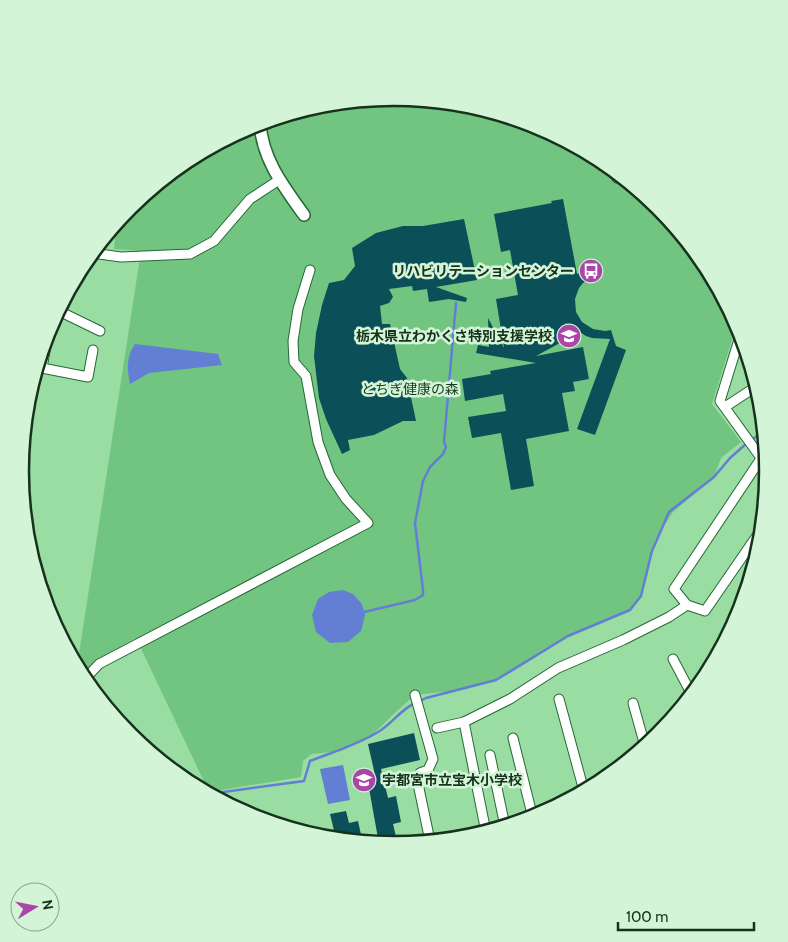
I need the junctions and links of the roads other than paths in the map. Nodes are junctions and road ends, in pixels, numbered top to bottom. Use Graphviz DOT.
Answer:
graph roads {
  1 [pos="261,131"];
  2 [pos="279,180"];
  3 [pos="304,215"];
  4 [pos="100,254"];
  5 [pos="310,270"];
  6 [pos="64,313"];
  7 [pos="100,330"];
  8 [pos="737,346"];
  9 [pos="93,350"];
  10 [pos="44,368"];
  11 [pos="750,390"];
  12 [pos="724,407"];
  13 [pos="758,452"];
  14 [pos="759,462"];
  15 [pos="752,543"];
  16 [pos="687,605"];
  17 [pos="673,659"];
  18 [pos="90,674"];
  19 [pos="688,688"];
  20 [pos="415,695"];
  21 [pos="558,698"];
  22 [pos="633,703"];
  23 [pos="464,722"];
  24 [pos="437,728"];
  25 [pos="513,738"];
  26 [pos="643,738"];
  27 [pos="490,755"];
  28 [pos="582,784"];
  29 [pos="531,809"];
  30 [pos="504,819"];
  31 [pos="485,825"];
  32 [pos="429,834"];
  1 -- 2 [label="street"];
  2 -- 3 [label="street"];
  2 -- 4 [label="street"];
  5 -- 18 [label="street"];
  6 -- 7 [label="street"];
  8 -- 12 [label="street"];
  9 -- 10 [label="street"];
  11 -- 12 [label="street"];
  12 -- 13 [label="street"];
  14 -- 16 [label="street"];
  15 -- 16 [label="street"];
  16 -- 23 [label="street"];
  17 -- 19 [label="street"];
  20 -- 32 [label="street"];
  21 -- 28 [label="street"];
  22 -- 26 [label="street"];
  23 -- 24 [label="street"];
  23 -- 31 [label="street"];
  25 -- 29 [label="street"];
  27 -- 30 [label="street"];
}
